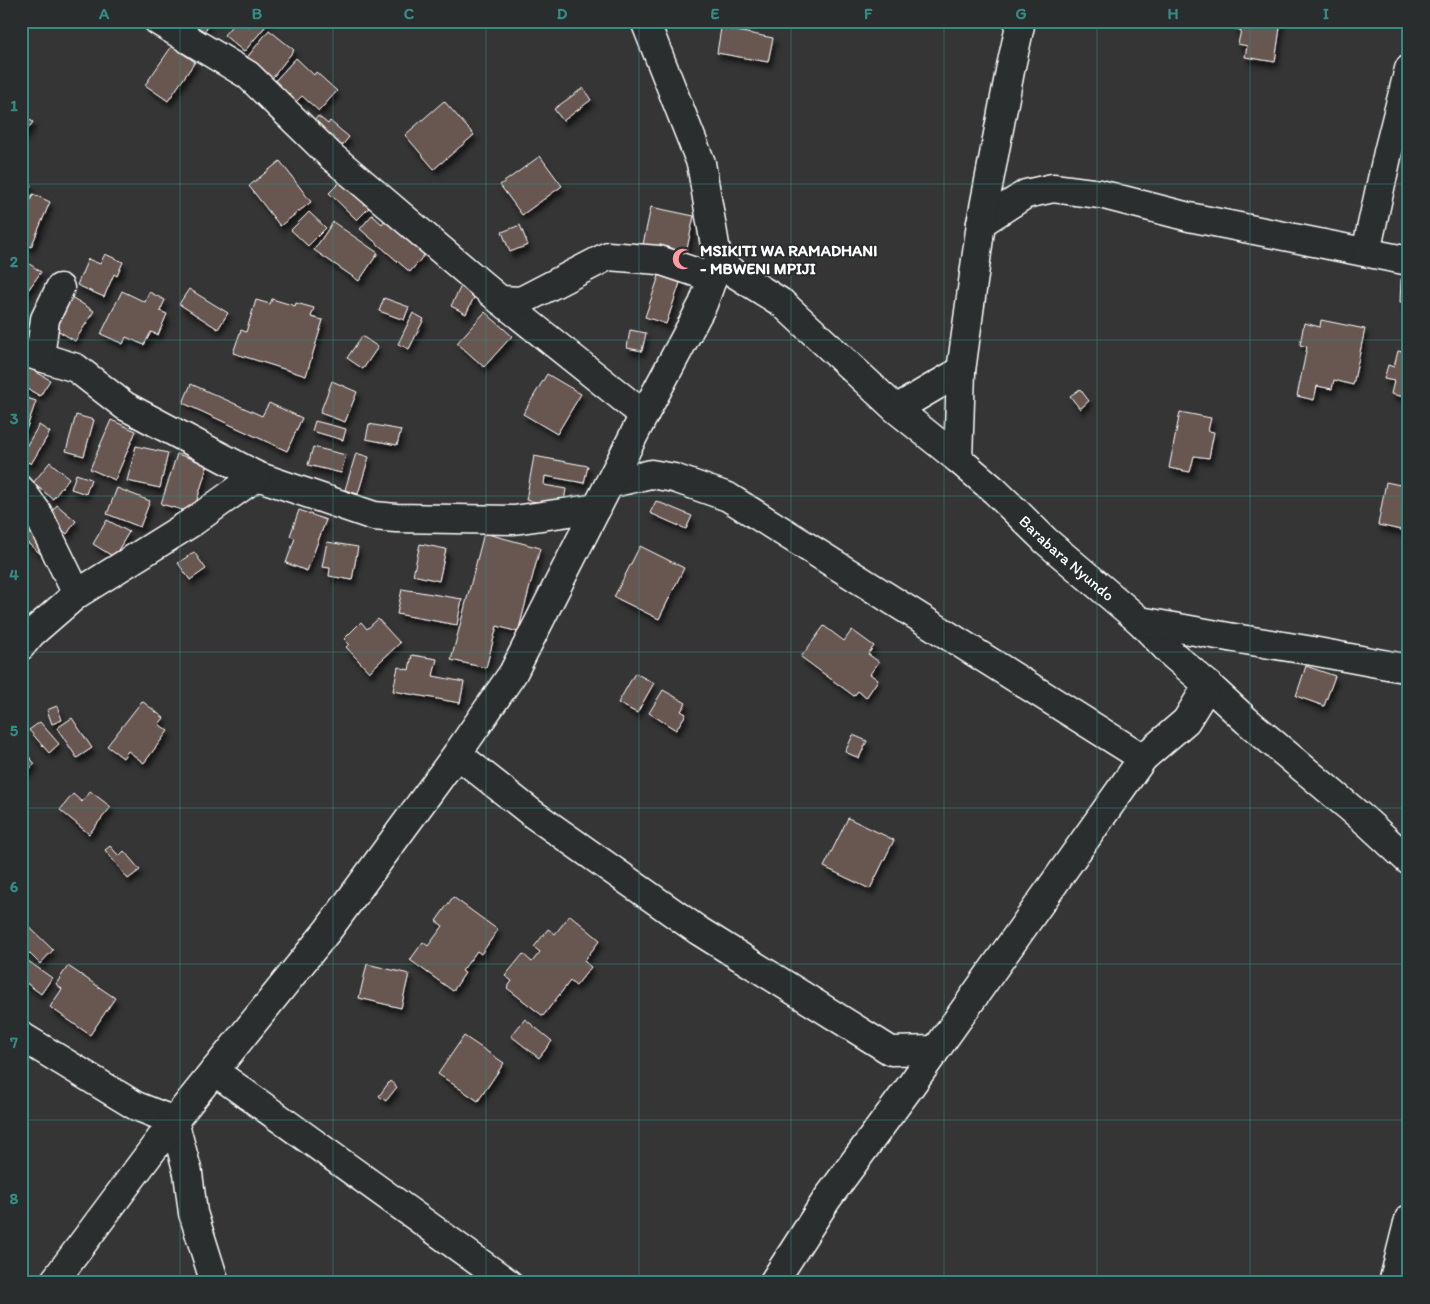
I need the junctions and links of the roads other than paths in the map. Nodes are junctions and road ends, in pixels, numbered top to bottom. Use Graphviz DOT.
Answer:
graph roads {
  1 [pos="158,21"];
  2 [pos="645,21"];
  3 [pos="1021,21"];
  4 [pos="1409,69"];
  5 [pos="981,224"];
  6 [pos="1366,252"];
  7 [pos="1409,260"];
  8 [pos="715,271"];
  9 [pos="60,288"];
  10 [pos="500,300"];
  11 [pos="31,354"];
  12 [pos="961,371"];
  13 [pos="896,409"];
  14 [pos="644,415"];
  15 [pos="958,459"];
  16 [pos="257,476"];
  17 [pos="609,484"];
  18 [pos="21,490"];
  19 [pos="597,508"];
  20 [pos="77,594"];
  21 [pos="1140,620"];
  22 [pos="21,646"];
  23 [pos="1409,669"];
  24 [pos="1208,685"];
  25 [pos="457,754"];
  26 [pos="1143,758"];
  27 [pos="1409,861"];
  28 [pos="21,1036"];
  29 [pos="935,1050"];
  30 [pos="891,1051"];
  31 [pos="214,1071"];
  32 [pos="909,1088"];
  33 [pos="174,1121"];
  34 [pos="1409,1219"];
  35 [pos="53,1283"];
  36 [pos="215,1283"];
  37 [pos="508,1283"];
  38 [pos="773,1283"];
  39 [pos="1393,1283"];
  1 -- 10 [label="street"];
  2 -- 8 [label="street"];
  3 -- 5 [label="street"];
  4 -- 6 [label="street"];
  5 -- 6 [label="street"];
  5 -- 12 [label="street"];
  6 -- 7 [label="street"];
  8 -- 10 [label="street, Barabara Nyundo"];
  8 -- 13 [label="street, Barabara Nyundo"];
  8 -- 14 [label="street"];
  9 -- 11 [label="street"];
  10 -- 14 [label="street"];
  11 -- 16 [label="street"];
  12 -- 13 [label="street"];
  12 -- 15 [label="street"];
  13 -- 15 [label="street, Barabara Nyundo"];
  14 -- 17 [label="street"];
  15 -- 21 [label="street, Barabara Nyundo"];
  16 -- 19 [label="street"];
  16 -- 20 [label="street"];
  17 -- 19 [label="street"];
  17 -- 26 [label="street"];
  18 -- 20 [label="street"];
  19 -- 25 [label="street"];
  20 -- 22 [label="street"];
  21 -- 23 [label="street"];
  21 -- 24 [label="street, Barabara Nyundo"];
  24 -- 26 [label="street"];
  24 -- 27 [label="street, Barabara Nyundo"];
  25 -- 30 [label="street"];
  25 -- 31 [label="street"];
  26 -- 29 [label="street"];
  28 -- 33 [label="street"];
  29 -- 30 [label="street"];
  29 -- 32 [label="street"];
  30 -- 32 [label="street"];
  31 -- 33 [label="street"];
  31 -- 37 [label="street"];
  32 -- 38 [label="street"];
  33 -- 35 [label="street"];
  33 -- 36 [label="street"];
  34 -- 39 [label="street"];
}
